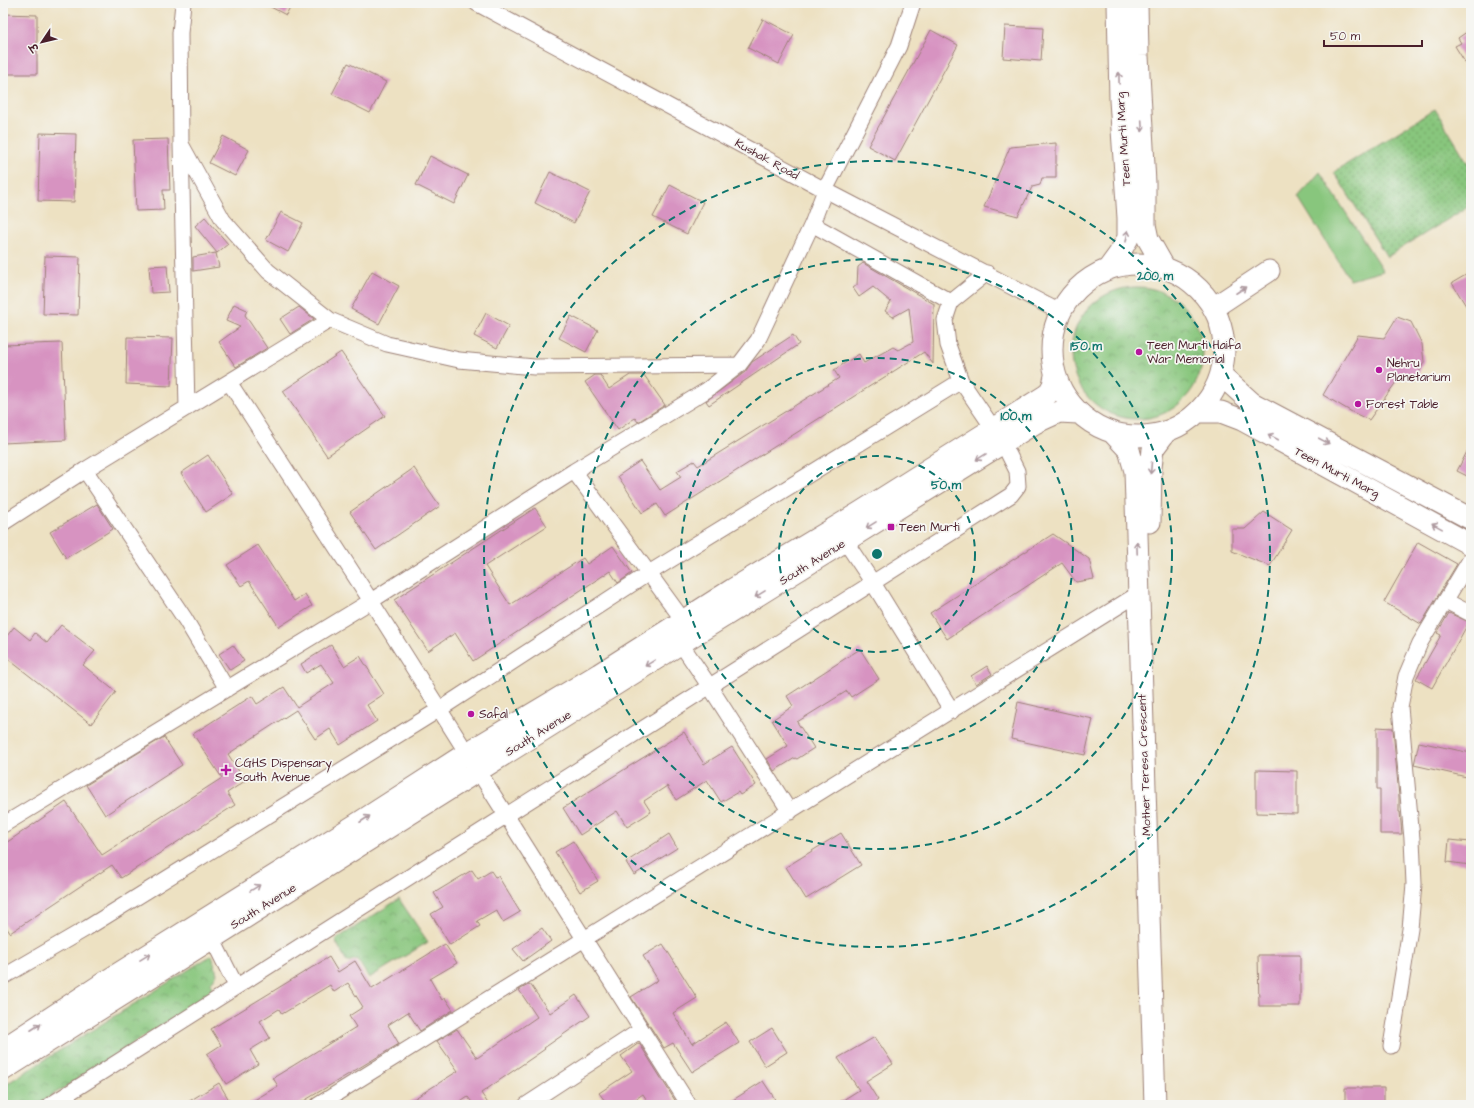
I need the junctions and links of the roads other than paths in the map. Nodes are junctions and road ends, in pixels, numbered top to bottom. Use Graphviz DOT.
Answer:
graph roads {
  1 [pos="183,3"];
  2 [pos="476,3"];
  3 [pos="913,3"];
  4 [pos="1118,3"];
  5 [pos="1137,3"];
  6 [pos="180,144"];
  7 [pos="825,190"];
  8 [pos="812,224"];
  9 [pos="1164,267"];
  10 [pos="1108,269"];
  11 [pos="1269,272"];
  12 [pos="987,273"];
  13 [pos="951,302"];
  14 [pos="1213,308"];
  15 [pos="1060,312"];
  16 [pos="330,320"];
  17 [pos="739,365"];
  18 [pos="1221,375"];
  19 [pos="1055,376"];
  20 [pos="961,381"];
  21 [pos="230,382"];
  22 [pos="187,408"];
  23 [pos="1078,412"];
  24 [pos="1198,412"];
  25 [pos="1113,433"];
  26 [pos="1165,433"];
  27 [pos="998,436"];
  28 [pos="85,470"];
  29 [pos="574,471"];
  30 [pos="1471,519"];
  31 [pos="3,523"];
  32 [pos="845,541"];
  33 [pos="1471,545"];
  34 [pos="1471,558"];
  35 [pos="649,573"];
  36 [pos="873,583"];
  37 [pos="1138,594"];
  38 [pos="371,601"];
  39 [pos="1446,601"];
  40 [pos="1471,614"];
  41 [pos="683,620"];
  42 [pos="680,644"];
  43 [pos="710,687"];
  44 [pos="227,689"];
  45 [pos="440,709"];
  46 [pos="952,711"];
  47 [pos="467,753"];
  48 [pos="478,770"];
  49 [pos="790,812"];
  50 [pos="506,815"];
  51 [pos="3,825"];
  52 [pos="212,938"];
  53 [pos="585,939"];
  54 [pos="3,977"];
  55 [pos="236,986"];
  56 [pos="641,1030"];
  57 [pos="1391,1046"];
  58 [pos="3,1049"];
  59 [pos="3,1070"];
  60 [pos="50,1105"];
  61 [pos="318,1105"];
  62 [pos="526,1105"];
  63 [pos="689,1105"];
  64 [pos="1155,1105"];
  65 [pos="1168,1105"];
  1 -- 6 [label="street"];
  2 -- 7 [label="street, Kushak Road"];
  3 -- 7 [label="street"];
  10 -- 4 [label="main road, Teen Murti Marg, one-way"];
  5 -- 9 [label="main road, Teen Murti Marg, one-way"];
  6 -- 16 [label="street"];
  6 -- 22 [label="street"];
  7 -- 8 [label="street"];
  7 -- 12 [label="street, Kushak Road"];
  8 -- 13 [label="street"];
  8 -- 17 [label="street"];
  9 -- 10 [label="main road"];
  9 -- 14 [label="main road"];
  10 -- 15 [label="main road"];
  14 -- 11 [label="main road, one-way"];
  12 -- 13 [label="street"];
  12 -- 15 [label="street, Kushak Road"];
  13 -- 20 [label="street"];
  14 -- 18 [label="main road"];
  15 -- 19 [label="main road"];
  16 -- 17 [label="street"];
  16 -- 21 [label="street"];
  17 -- 29 [label="street"];
  18 -- 24 [label="main road"];
  18 -- 30 [label="main road, Teen Murti Marg, one-way"];
  19 -- 23 [label="main road"];
  19 -- 27 [label="main road, South Avenue"];
  20 -- 27 [label="street"];
  20 -- 35 [label="street"];
  21 -- 22 [label="street"];
  21 -- 38 [label="street"];
  22 -- 28 [label="street"];
  23 -- 25 [label="main road"];
  23 -- 27 [label="main road, South Avenue"];
  24 -- 26 [label="main road"];
  33 -- 24 [label="main road, Teen Murti Marg, one-way"];
  25 -- 26 [label="main road"];
  37 -- 25 [label="main road, Mother Teresa Crescent, one-way"];
  26 -- 65 [label="main road, Mother Teresa Crescent, one-way"];
  27 -- 32 [label="main road, South Avenue, one-way"];
  27 -- 36 [label="street"];
  27 -- 41 [label="main road, South Avenue"];
  28 -- 31 [label="street"];
  28 -- 44 [label="street"];
  29 -- 35 [label="street"];
  29 -- 38 [label="street"];
  32 -- 36 [label="street"];
  32 -- 42 [label="main road, South Avenue, one-way"];
  34 -- 39 [label="street"];
  35 -- 41 [label="street"];
  35 -- 45 [label="street"];
  36 -- 43 [label="street"];
  36 -- 46 [label="street"];
  37 -- 46 [label="street"];
  37 -- 64 [label="main road, Mother Teresa Crescent"];
  38 -- 44 [label="street"];
  38 -- 45 [label="street"];
  39 -- 40 [label="street"];
  39 -- 57 [label="street"];
  41 -- 47 [label="main road, South Avenue"];
  42 -- 43 [label="street"];
  42 -- 48 [label="main road, South Avenue, one-way"];
  43 -- 49 [label="street"];
  43 -- 50 [label="street"];
  44 -- 51 [label="street"];
  45 -- 47 [label="street"];
  45 -- 54 [label="street"];
  46 -- 49 [label="street"];
  47 -- 48 [label="street"];
  58 -- 47 [label="main road, South Avenue, one-way"];
  48 -- 50 [label="street"];
  48 -- 52 [label="main road, South Avenue"];
  49 -- 53 [label="street"];
  50 -- 53 [label="street"];
  50 -- 55 [label="street"];
  52 -- 55 [label="street"];
  52 -- 59 [label="main road, South Avenue"];
  53 -- 56 [label="street"];
  53 -- 61 [label="street"];
  55 -- 60 [label="street"];
  56 -- 62 [label="street"];
  56 -- 63 [label="street"];
}
